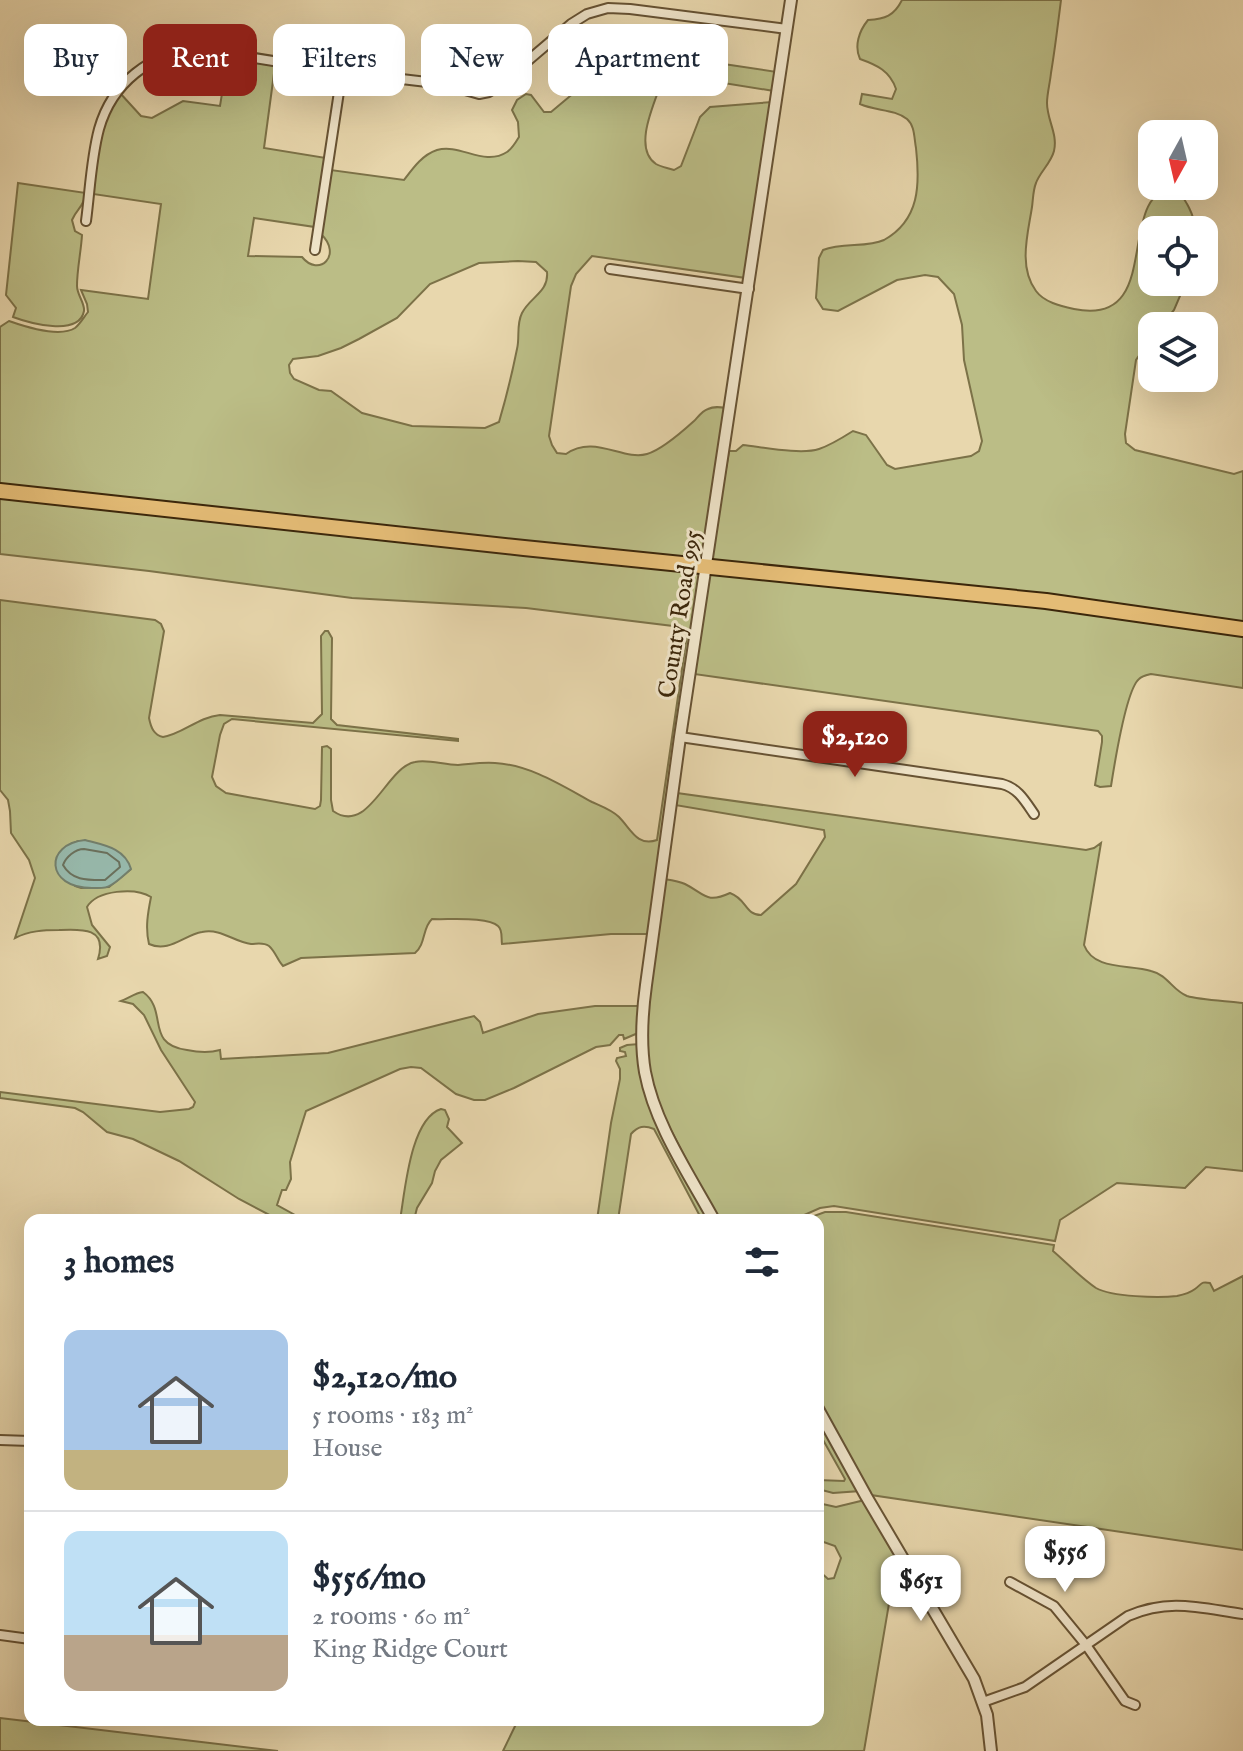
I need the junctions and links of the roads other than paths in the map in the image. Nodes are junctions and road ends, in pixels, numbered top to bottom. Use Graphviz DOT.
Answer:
graph roads {
  1 [pos="791,0"];
  2 [pos="787,29"];
  3 [pos="273,61"];
  4 [pos="405,79"];
  5 [pos="338,96"];
  6 [pos="86,221"];
  7 [pos="315,250"];
  8 [pos="610,269"];
  9 [pos="749,289"];
  10 [pos="0,491"];
  11 [pos="706,567"];
  12 [pos="1243,629"];
  13 [pos="680,737"];
  14 [pos="1034,814"];
  15 [pos="711,1214"];
  16 [pos="824,1420"];
  17 [pos="0,1440"];
  18 [pos="24,1441"];
  19 [pos="1010,1582"];
  20 [pos="1243,1614"];
  21 [pos="0,1635"];
  22 [pos="24,1638"];
  23 [pos="1086,1645"];
  24 [pos="983,1702"];
  25 [pos="1135,1705"];
  26 [pos="991,1751"];
  1 -- 2 [label="street, County Road 995"];
  2 -- 4 [label="street"];
  2 -- 9 [label="street, County Road 995"];
  3 -- 6 [label="street"];
  5 -- 7 [label="street"];
  8 -- 9 [label="street"];
  9 -- 11 [label="street, County Road 995"];
  10 -- 11 [label="main road"];
  11 -- 12 [label="main road"];
  11 -- 13 [label="street, County Road 995"];
  13 -- 14 [label="street"];
  13 -- 15 [label="street, County Road 995"];
  16 -- 24 [label="street"];
  17 -- 18 [label="street"];
  19 -- 23 [label="street"];
  20 -- 23 [label="street"];
  21 -- 22 [label="street"];
  23 -- 24 [label="street"];
  23 -- 25 [label="street"];
  24 -- 26 [label="street"];
}
